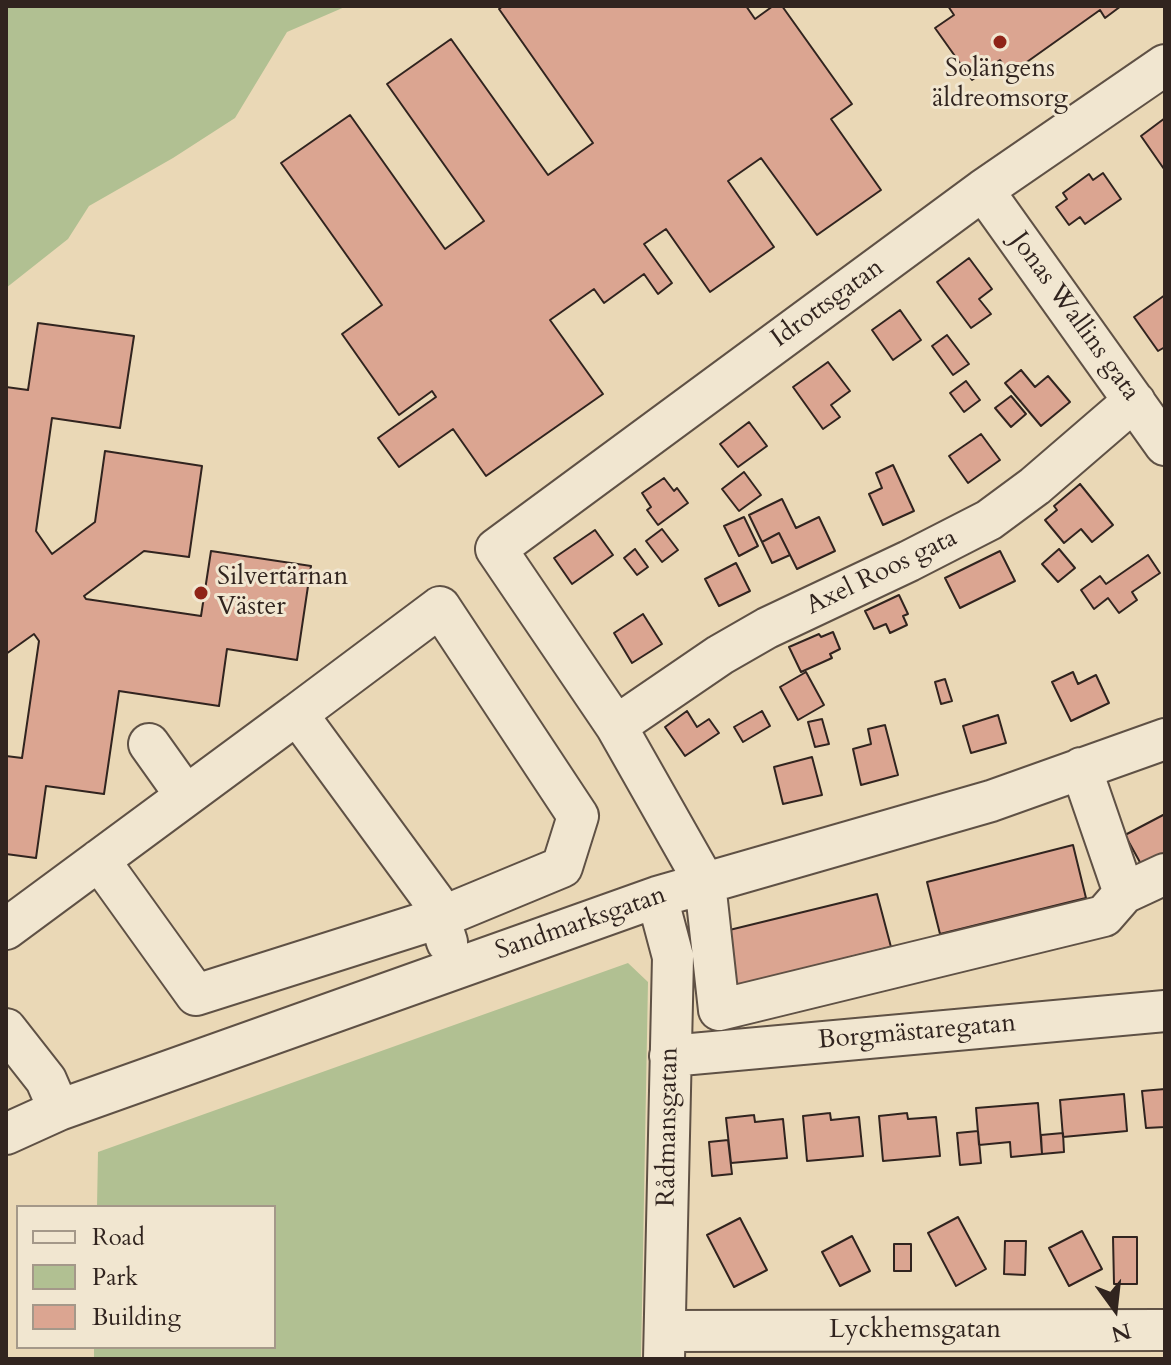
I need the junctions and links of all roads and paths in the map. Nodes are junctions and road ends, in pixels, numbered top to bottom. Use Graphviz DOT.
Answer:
graph roads {
  1 [pos="1165,65"];
  2 [pos="983,190"];
  3 [pos="1135,402"];
  4 [pos="1165,445"];
  5 [pos="297,714"];
  6 [pos="616,726"];
  7 [pos="1165,739"];
  8 [pos="149,744"];
  9 [pos="1081,768"];
  10 [pos="186,796"];
  11 [pos="99,860"];
  12 [pos="1165,874"];
  13 [pos="705,883"];
  14 [pos="1124,893"];
  15 [pos="657,897"];
  16 [pos="439,918"];
  17 [pos="6,929"];
  18 [pos="455,969"];
  19 [pos="1165,1011"];
  20 [pos="6,1029"];
  21 [pos="670,1056"];
  22 [pos="59,1110"];
  23 [pos="6,1134"];
  24 [pos="1165,1330"];
  25 [pos="664,1345"];
  1 -- 2 [label="street, Idrottsgatan"];
  2 -- 3 [label="street, Jonas Wallins gata"];
  2 -- 6 [label="street, Idrottsgatan"];
  3 -- 4 [label="street, Jonas Wallins gata"];
  3 -- 6 [label="street, Axel Roos gata"];
  5 -- 10 [label="street"];
  5 -- 16 [label="street"];
  5 -- 16 [label="street"];
  6 -- 13 [label="street"];
  7 -- 9 [label="street, Sandmarksgatan"];
  8 -- 10 [label="street"];
  9 -- 13 [label="street, Sandmarksgatan"];
  9 -- 14 [label="street"];
  10 -- 11 [label="street"];
  11 -- 16 [label="street"];
  11 -- 17 [label="street"];
  12 -- 14 [label="street"];
  13 -- 14 [label="street"];
  13 -- 15 [label="street, Sandmarksgatan"];
  15 -- 18 [label="street, Sandmarksgatan"];
  15 -- 21 [label="street, Rådmansgatan"];
  16 -- 18 [label="street"];
  18 -- 22 [label="street, Sandmarksgatan"];
  19 -- 21 [label="street, Borgmästaregatan"];
  20 -- 22 [label="street"];
  21 -- 25 [label="street, Rådmansgatan"];
  22 -- 23 [label="street, Sandmarksgatan"];
  24 -- 25 [label="street, Lyckhemsgatan"];
}
